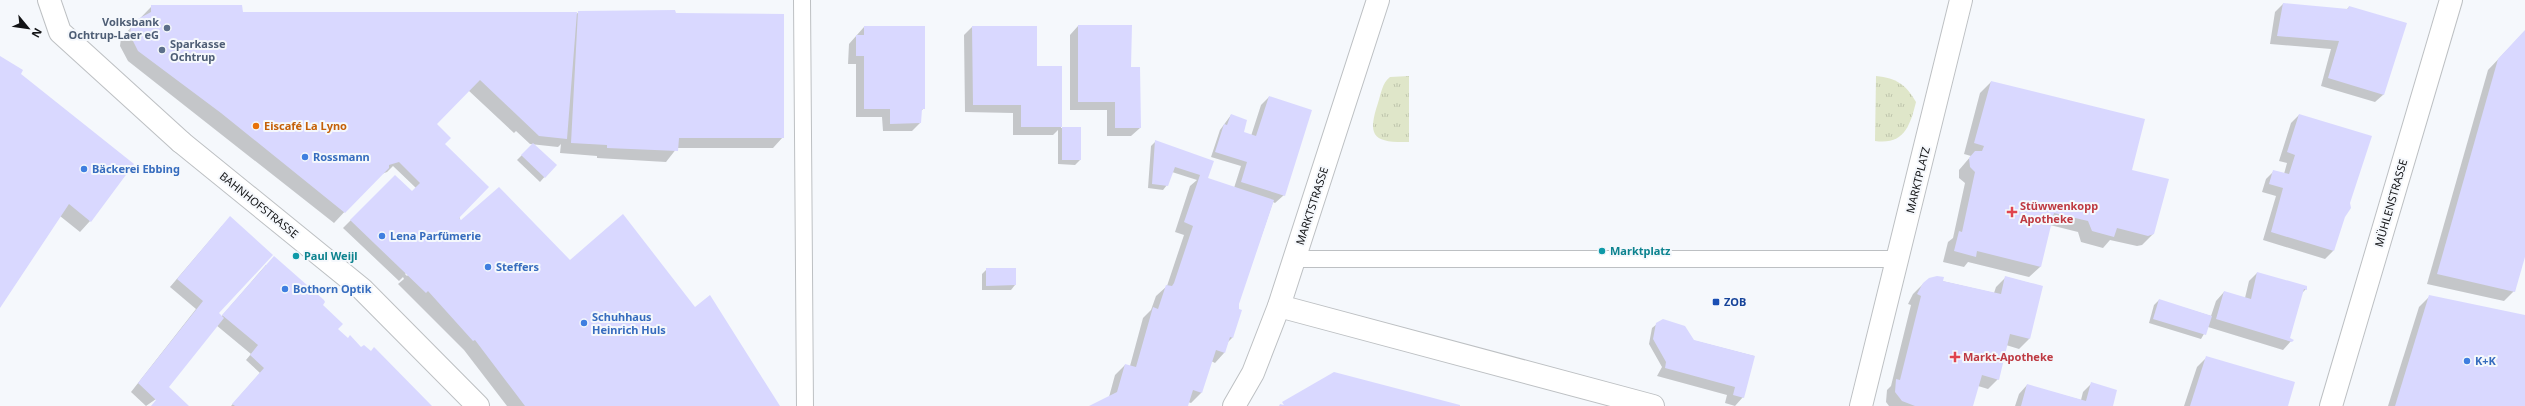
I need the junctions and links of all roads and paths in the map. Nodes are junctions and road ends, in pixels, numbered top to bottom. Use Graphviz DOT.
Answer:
graph roads {
  1 [pos="49,0"];
  2 [pos="802,0"];
  3 [pos="1378,0"];
  4 [pos="1961,0"];
  5 [pos="2451,0"];
  6 [pos="1295,259"];
  7 [pos="1898,259"];
  8 [pos="1279,306"];
  9 [pos="478,406"];
  10 [pos="805,406"];
  11 [pos="1234,406"];
  12 [pos="1653,406"];
  13 [pos="1861,406"];
  14 [pos="2331,406"];
  1 -- 9 [label="street, BAHNHOFSTRASSE"];
  2 -- 10 [label="lane"];
  3 -- 6 [label="street, MARKTSTRASSE"];
  4 -- 7 [label="street, MARKTPLATZ"];
  5 -- 14 [label="street, MÜHLENSTRASSE"];
  6 -- 7 [label="lane"];
  6 -- 8 [label="street, MARKTSTRASSE"];
  7 -- 13 [label="street, MARKTPLATZ"];
  8 -- 11 [label="street, MARKTSTRASSE"];
  8 -- 12 [label="street"];
}
